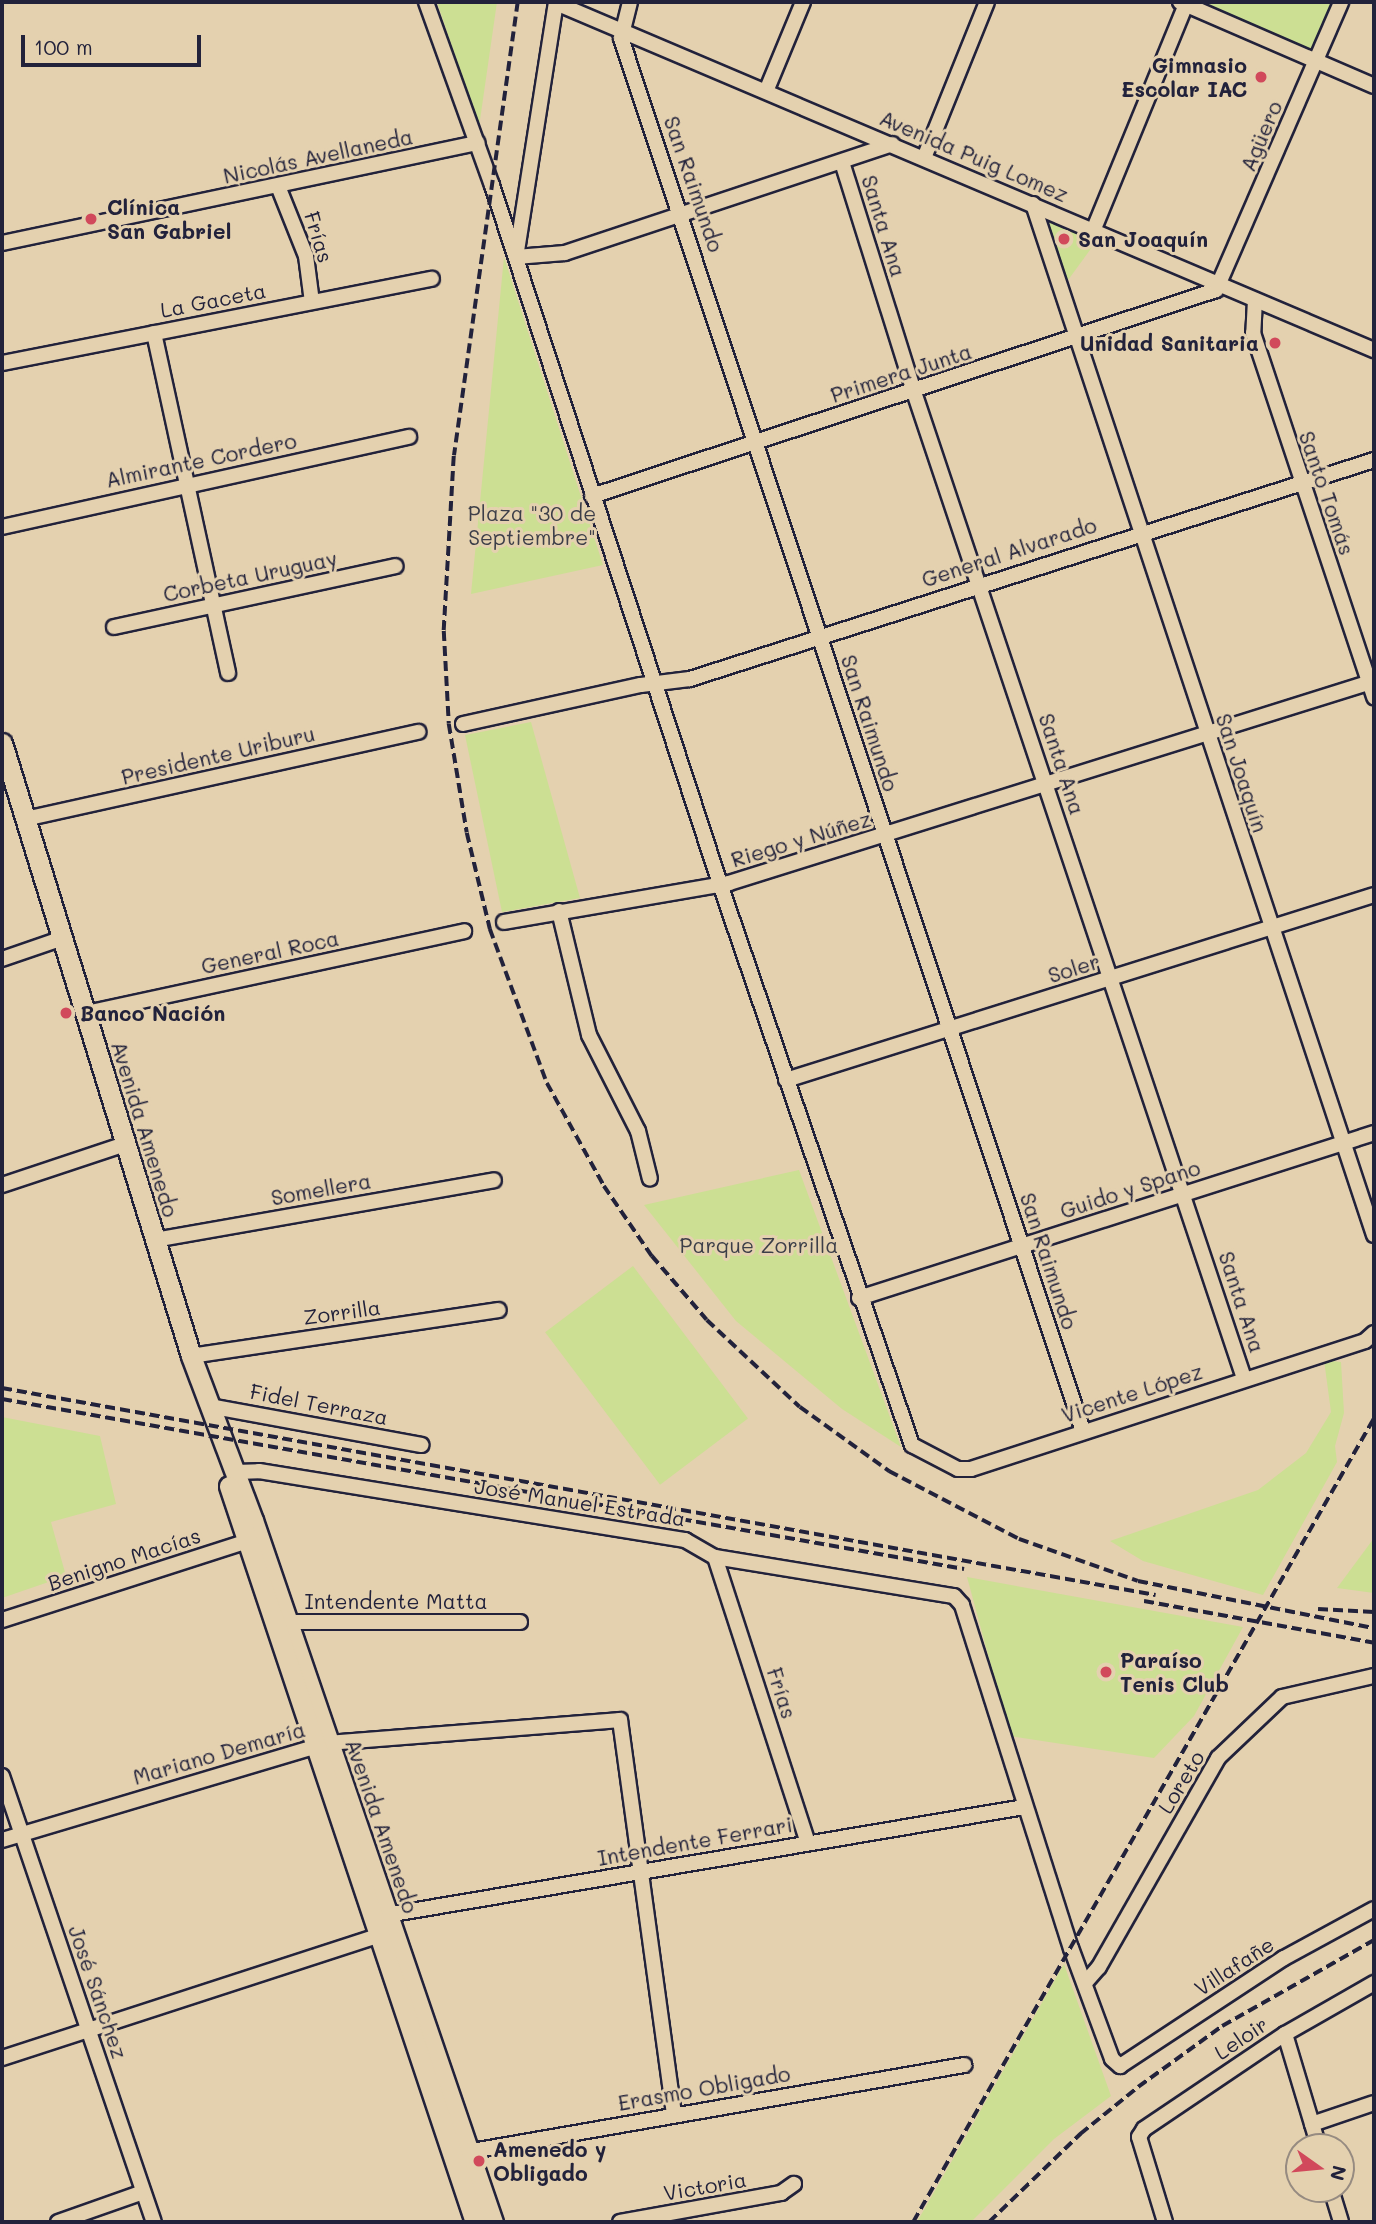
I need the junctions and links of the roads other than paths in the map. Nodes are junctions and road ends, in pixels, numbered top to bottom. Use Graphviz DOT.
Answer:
graph roads {
  1 [pos="556,2"];
  2 [pos="630,2"];
  3 [pos="803,2"];
  4 [pos="987,2"];
  5 [pos="1340,2"];
  6 [pos="427,3"];
  7 [pos="1184,3"];
  8 [pos="620,29"];
  9 [pos="1315,60"];
  10 [pos="1374,86"];
  11 [pos="767,89"];
  12 [pos="478,143"];
  13 [pos="892,144"];
  14 [pos="924,158"];
  15 [pos="842,162"];
  16 [pos="278,186"];
  17 [pos="1032,204"];
  18 [pos="682,213"];
  19 [pos="1093,231"];
  20 [pos="2,243"];
  21 [pos="516,257"];
  22 [pos="432,279"];
  23 [pos="1221,286"];
  24 [pos="1255,300"];
  25 [pos="312,302"];
  26 [pos="154,333"];
  27 [pos="1073,337"];
  28 [pos="1374,351"];
  29 [pos="2,363"];
  30 [pos="914,392"];
  31 [pos="409,437"];
  32 [pos="757,441"];
  33 [pos="1374,460"];
  34 [pos="1301,483"];
  35 [pos="187,484"];
  36 [pos="592,496"];
  37 [pos="2,527"];
  38 [pos="1140,533"];
  39 [pos="395,566"];
  40 [pos="981,584"];
  41 [pos="214,606"];
  42 [pos="114,627"];
  43 [pos="820,635"];
  44 [pos="228,673"];
  45 [pos="1372,681"];
  46 [pos="658,684"];
  47 [pos="1374,697"];
  48 [pos="463,724"];
  49 [pos="419,732"];
  50 [pos="1207,733"];
  51 [pos="2,743"];
  52 [pos="6,775"];
  53 [pos="1046,783"];
  54 [pos="26,820"];
  55 [pos="885,835"];
  56 [pos="720,884"];
  57 [pos="1374,895"];
  58 [pos="559,911"];
  59 [pos="504,922"];
  60 [pos="1271,927"];
  61 [pos="464,931"];
  62 [pos="62,938"];
  63 [pos="2,959"];
  64 [pos="1110,980"];
  65 [pos="86,1013"];
  66 [pos="949,1029"];
  67 [pos="786,1080"];
  68 [pos="1374,1133"];
  69 [pos="1345,1142"];
  70 [pos="125,1144"];
  71 [pos="650,1179"];
  72 [pos="494,1180"];
  73 [pos="2,1185"];
  74 [pos="1185,1193"];
  75 [pos="1374,1235"];
  76 [pos="155,1240"];
  77 [pos="1023,1245"];
  78 [pos="859,1298"];
  79 [pos="499,1311"];
  80 [pos="1372,1335"];
  81 [pos="191,1356"];
  82 [pos="1244,1378"];
  83 [pos="209,1406"];
  84 [pos="1083,1431"];
  85 [pos="421,1445"];
  86 [pos="223,1447"];
  87 [pos="236,1472"];
  88 [pos="251,1539"];
  89 [pos="715,1557"];
  90 [pos="2,1620"];
  91 [pos="280,1622"];
  92 [pos="520,1622"];
  93 [pos="1374,1676"];
  94 [pos="321,1744"];
  95 [pos="2,1776"];
  96 [pos="1024,1807"];
  97 [pos="21,1833"];
  98 [pos="2,1840"];
  99 [pos="808,1843"];
  100 [pos="643,1872"];
  101 [pos="1374,1909"];
  102 [pos="384,1924"];
  103 [pos="1085,1983"];
  104 [pos="1374,1983"];
  105 [pos="90,2030"];
  106 [pos="1284,2034"];
  107 [pos="2,2058"];
  108 [pos="964,2065"];
  109 [pos="1374,2103"];
  110 [pos="674,2114"];
  111 [pos="1312,2123"];
  112 [pos="1315,2133"];
  113 [pos="460,2153"];
  114 [pos="794,2184"];
  115 [pos="143,2192"];
  116 [pos="1336,2203"];
  117 [pos="58,2222"];
  118 [pos="154,2222"];
  119 [pos="475,2222"];
  120 [pos="493,2222"];
  121 [pos="620,2222"];
  122 [pos="1165,2222"];
  123 [pos="1342,2222"];
  1 -- 8 [label="street, Avenida Puig Lomez"];
  1 -- 21 [label="street"];
  2 -- 8 [label="street"];
  3 -- 11 [label="street"];
  4 -- 14 [label="street"];
  5 -- 9 [label="street, Agüero"];
  6 -- 12 [label="street"];
  7 -- 9 [label="street"];
  7 -- 19 [label="street"];
  8 -- 11 [label="street, Avenida Puig Lomez"];
  8 -- 18 [label="street, San Raimundo"];
  9 -- 10 [label="street"];
  9 -- 23 [label="street, Agüero"];
  11 -- 13 [label="street, Avenida Puig Lomez"];
  12 -- 16 [label="street, Nicolás Avellaneda"];
  12 -- 21 [label="street"];
  13 -- 14 [label="street, Avenida Puig Lomez"];
  13 -- 15 [label="street"];
  14 -- 17 [label="street, Avenida Puig Lomez"];
  15 -- 18 [label="street"];
  15 -- 30 [label="street, Santa Ana"];
  16 -- 20 [label="street, Nicolás Avellaneda"];
  16 -- 25 [label="street, Frías"];
  17 -- 19 [label="street, Avenida Puig Lomez"];
  17 -- 27 [label="street, San Joaquín"];
  18 -- 21 [label="street"];
  18 -- 32 [label="street, San Raimundo"];
  19 -- 23 [label="street, Avenida Puig Lomez"];
  21 -- 36 [label="street"];
  22 -- 25 [label="street, La Gaceta"];
  23 -- 24 [label="street, Avenida Puig Lomez"];
  23 -- 27 [label="street, Primera Junta"];
  24 -- 28 [label="street, Avenida Puig Lomez"];
  24 -- 34 [label="street, Santo Tomás"];
  25 -- 26 [label="street, La Gaceta"];
  26 -- 29 [label="street, La Gaceta"];
  26 -- 35 [label="street"];
  27 -- 30 [label="street, Primera Junta"];
  27 -- 38 [label="street, San Joaquín"];
  30 -- 32 [label="street, Primera Junta"];
  30 -- 40 [label="street, Santa Ana"];
  31 -- 35 [label="street, Almirante Cordero"];
  32 -- 36 [label="street, Primera Junta"];
  32 -- 43 [label="street, San Raimundo"];
  33 -- 34 [label="street, General Alvarado"];
  34 -- 38 [label="street, General Alvarado"];
  34 -- 45 [label="street, Santo Tomás"];
  35 -- 37 [label="street, Almirante Cordero"];
  35 -- 41 [label="street"];
  36 -- 46 [label="street"];
  38 -- 40 [label="street, General Alvarado"];
  38 -- 50 [label="street, San Joaquín"];
  39 -- 41 [label="street, Corbeta Uruguay"];
  40 -- 43 [label="street, General Alvarado"];
  40 -- 53 [label="street, Santa Ana"];
  41 -- 42 [label="street, Corbeta Uruguay"];
  41 -- 44 [label="street"];
  43 -- 46 [label="street, General Alvarado"];
  43 -- 55 [label="street, San Raimundo"];
  45 -- 47 [label="street, Santo Tomás"];
  45 -- 50 [label="street, Riego y Núñez"];
  46 -- 48 [label="street"];
  46 -- 56 [label="street"];
  49 -- 54 [label="street, Presidente Uriburu"];
  50 -- 53 [label="street, Riego y Núñez"];
  50 -- 60 [label="street, San Joaquín"];
  51 -- 52 [label="street, Avenida Amenedo"];
  52 -- 54 [label="street, Avenida Amenedo"];
  53 -- 55 [label="street, Riego y Núñez"];
  53 -- 64 [label="street, Santa Ana"];
  54 -- 62 [label="street, Avenida Amenedo"];
  55 -- 56 [label="street, Riego y Núñez"];
  55 -- 66 [label="street, San Raimundo"];
  56 -- 58 [label="street"];
  56 -- 67 [label="street"];
  57 -- 60 [label="street, Soler"];
  58 -- 59 [label="street"];
  58 -- 71 [label="street"];
  60 -- 64 [label="street, Soler"];
  60 -- 69 [label="street, San Joaquín"];
  61 -- 65 [label="street, General Roca"];
  62 -- 63 [label="street"];
  62 -- 65 [label="street, Avenida Amenedo"];
  64 -- 66 [label="street, Soler"];
  64 -- 74 [label="street, Santa Ana"];
  65 -- 70 [label="street, Avenida Amenedo"];
  66 -- 67 [label="street, Soler"];
  66 -- 77 [label="street, San Raimundo"];
  67 -- 78 [label="street"];
  68 -- 69 [label="street, Guido y Spano"];
  69 -- 74 [label="street, Guido y Spano"];
  69 -- 75 [label="street, San Joaquín"];
  70 -- 73 [label="street"];
  70 -- 76 [label="street, Avenida Amenedo"];
  72 -- 76 [label="street, Somellera"];
  74 -- 77 [label="street, Guido y Spano"];
  74 -- 82 [label="street, Santa Ana"];
  76 -- 81 [label="street, Avenida Amenedo"];
  77 -- 78 [label="street, Guido y Spano"];
  77 -- 84 [label="street, San Raimundo"];
  78 -- 84 [label="street, Vicente López"];
  79 -- 81 [label="street, Zorrilla"];
  80 -- 82 [label="street, Vicente López"];
  81 -- 83 [label="street, Avenida Amenedo"];
  82 -- 84 [label="street, Vicente López"];
  83 -- 85 [label="street, Fidel Terraza"];
  83 -- 86 [label="street, Avenida Amenedo"];
  86 -- 87 [label="street, Avenida Amenedo"];
  86 -- 88 [label="street, Avenida Amenedo"];
  87 -- 88 [label="street, Avenida Amenedo"];
  87 -- 89 [label="street, José Manuel Estrada"];
  88 -- 90 [label="street, Benigno Macías"];
  88 -- 91 [label="street, Avenida Amenedo"];
  89 -- 96 [label="street, José Manuel Estrada"];
  89 -- 99 [label="street, Frías"];
  91 -- 92 [label="street, Intendente Matta"];
  91 -- 94 [label="street, Avenida Amenedo"];
  93 -- 103 [label="street, Loreto"];
  94 -- 97 [label="street, Mariano Demaría"];
  94 -- 100 [label="street, Mariano Demaría"];
  94 -- 102 [label="street, Avenida Amenedo"];
  95 -- 97 [label="street, José Sánchez"];
  96 -- 99 [label="street, Intendente Ferrari"];
  96 -- 103 [label="street"];
  97 -- 98 [label="street, Mariano Demaría"];
  97 -- 105 [label="street, José Sánchez"];
  99 -- 100 [label="street, Intendente Ferrari"];
  100 -- 102 [label="street, Intendente Ferrari"];
  100 -- 110 [label="street"];
  101 -- 103 [label="street, Villafañe"];
  102 -- 105 [label="street, Intendente Ferrari"];
  102 -- 113 [label="street, Avenida Amenedo"];
  104 -- 106 [label="street, Leloir"];
  105 -- 107 [label="street, Intendente Ferrari"];
  105 -- 115 [label="street, José Sánchez"];
  106 -- 111 [label="street"];
  106 -- 122 [label="street, Leloir"];
  108 -- 110 [label="street, Erasmo Obligado"];
  109 -- 111 [label="street"];
  110 -- 113 [label="street, Erasmo Obligado"];
  111 -- 112 [label="street"];
  113 -- 119 [label="street, Avenida Amenedo"];
  113 -- 120 [label="street, Avenida Amenedo"];
  114 -- 121 [label="street, Victoria"];
  115 -- 117 [label="street"];
  115 -- 118 [label="street, José Sánchez"];
  116 -- 123 [label="street"];
}
